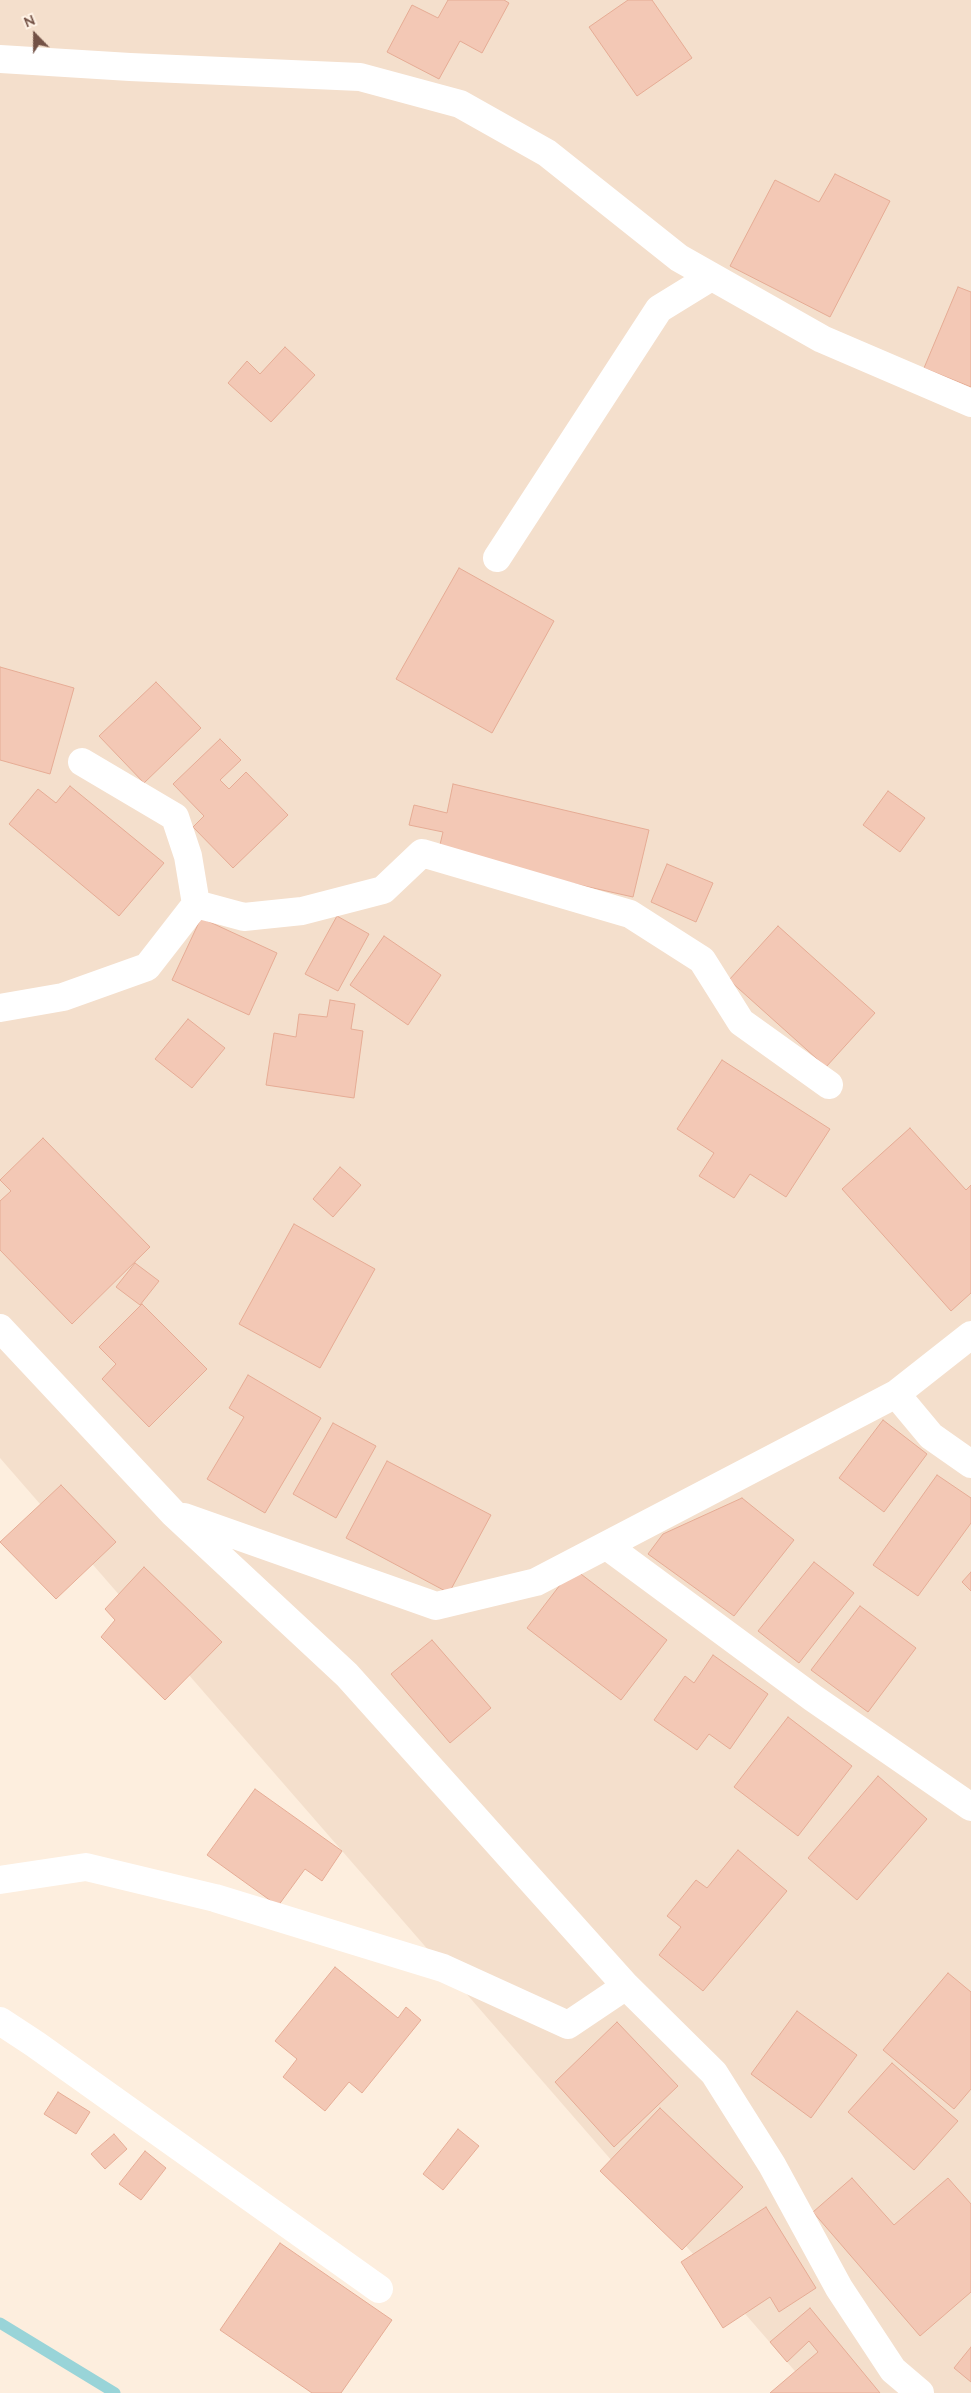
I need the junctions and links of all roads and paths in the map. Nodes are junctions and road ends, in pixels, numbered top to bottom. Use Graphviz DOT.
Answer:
graph roads {
  1 [pos="0,59"];
  2 [pos="711,277"];
  3 [pos="971,403"];
  4 [pos="497,558"];
  5 [pos="82,762"];
  6 [pos="196,904"];
  7 [pos="0,1008"];
  8 [pos="829,1085"];
  9 [pos="0,1328"];
  10 [pos="971,1335"];
  11 [pos="896,1394"];
  12 [pos="971,1464"];
  13 [pos="173,1514"];
  14 [pos="607,1546"];
  15 [pos="971,1806"];
  16 [pos="0,1880"];
  17 [pos="626,1986"];
  18 [pos="0,2021"];
  19 [pos="379,2289"];
  20 [pos="920,2393"];
  1 -- 2 [label="street"];
  2 -- 3 [label="street"];
  2 -- 4 [label="street"];
  5 -- 6 [label="street"];
  6 -- 7 [label="street"];
  6 -- 8 [label="street"];
  9 -- 13 [label="street"];
  10 -- 11 [label="street"];
  11 -- 12 [label="street"];
  11 -- 14 [label="street"];
  13 -- 14 [label="street"];
  13 -- 17 [label="street"];
  14 -- 15 [label="street"];
  16 -- 17 [label="street"];
  17 -- 20 [label="street"];
  18 -- 19 [label="street"];
}
